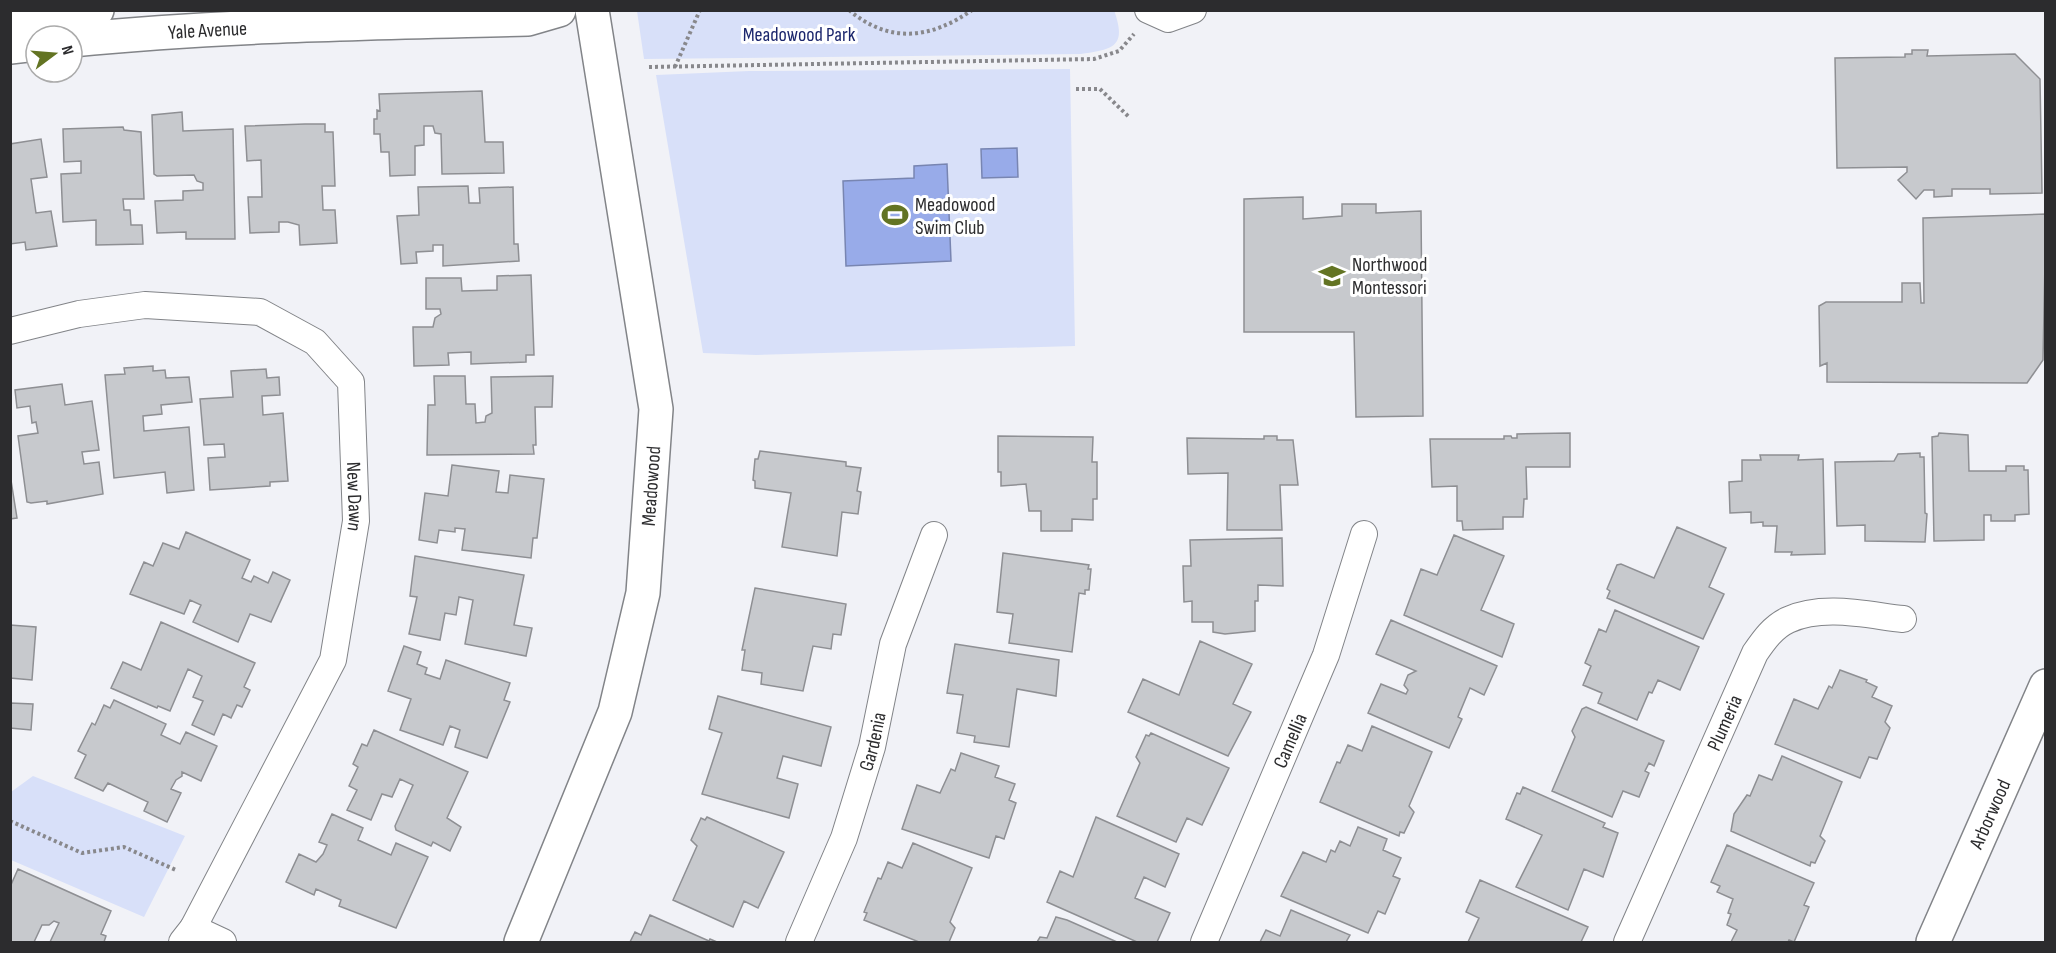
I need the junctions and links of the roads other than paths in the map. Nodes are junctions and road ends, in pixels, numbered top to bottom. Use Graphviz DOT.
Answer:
graph roads {
  1 [pos="97,10"];
  2 [pos="559,10"];
  3 [pos="592,10"];
  4 [pos="1148,10"];
  5 [pos="1193,10"];
  6 [pos="10,24"];
  7 [pos="84,39"];
  8 [pos="10,331"];
  9 [pos="1364,534"];
  10 [pos="934,535"];
  11 [pos="1903,619"];
  12 [pos="2046,686"];
  13 [pos="188,935"];
  14 [pos="223,942"];
  15 [pos="521,942"];
  16 [pos="798,942"];
  17 [pos="1204,942"];
  18 [pos="1627,942"];
  19 [pos="1933,942"];
  1 -- 6 [label="street"];
  2 -- 7 [label="street, Yale Avenue"];
  3 -- 15 [label="street, Meadowood"];
  4 -- 5 [label="street"];
  8 -- 13 [label="street, New Dawn"];
  9 -- 17 [label="street, Camellia"];
  10 -- 16 [label="street, Gardenia"];
  11 -- 18 [label="street, Plumeria"];
  12 -- 19 [label="street, Arborwood"];
  13 -- 14 [label="street"];
}
